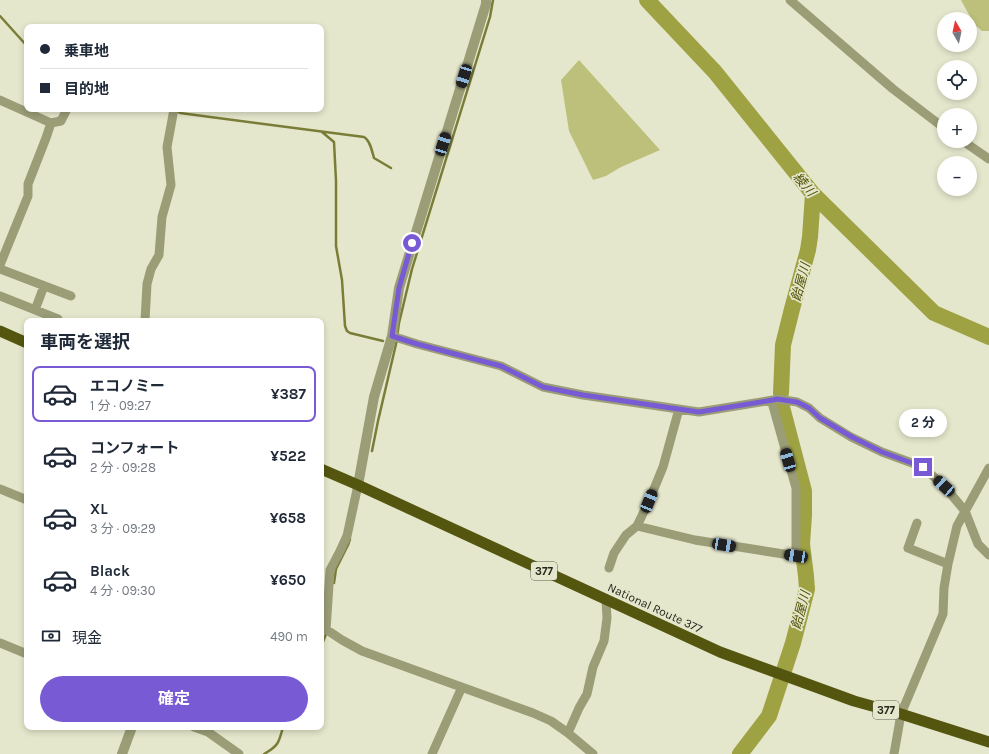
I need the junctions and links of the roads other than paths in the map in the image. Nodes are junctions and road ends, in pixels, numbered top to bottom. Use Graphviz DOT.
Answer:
graph roads {
  1 [pos="486,0"];
  2 [pos="790,0"];
  3 [pos="0,100"];
  4 [pos="24,111"];
  5 [pos="27,112"];
  6 [pos="65,112"];
  7 [pos="174,112"];
  8 [pos="51,123"];
  9 [pos="937,123"];
  10 [pos="973,148"];
  11 [pos="989,159"];
  12 [pos="0,265"];
  13 [pos="0,269"];
  14 [pos="44,286"];
  15 [pos="0,296"];
  16 [pos="71,296"];
  17 [pos="35,310"];
  18 [pos="55,318"];
  19 [pos="145,318"];
  20 [pos="0,331"];
  21 [pos="395,337"];
  22 [pos="24,342"];
  23 [pos="773,400"];
  24 [pos="679,409"];
  25 [pos="989,468"];
  26 [pos="324,470"];
  27 [pos="358,485"];
  28 [pos="0,489"];
  29 [pos="24,499"];
  30 [pos="965,511"];
  31 [pos="917,523"];
  32 [pos="638,526"];
  33 [pos="989,555"];
  34 [pos="948,564"];
  35 [pos="609,568"];
  36 [pos="606,600"];
  37 [pos="324,628"];
  38 [pos="0,643"];
  39 [pos="24,653"];
  40 [pos="462,687"];
  41 [pos="901,714"];
  42 [pos="131,730"];
  43 [pos="202,730"];
  44 [pos="568,733"];
  45 [pos="989,742"];
  46 [pos="582,745"];
  47 [pos="122,754"];
  48 [pos="239,754"];
  49 [pos="432,754"];
  50 [pos="578,754"];
  51 [pos="593,754"];
  52 [pos="894,754"];
  1 -- 21 [label="street"];
  2 -- 9 [label="street"];
  3 -- 4 [label="street"];
  5 -- 8 [label="street"];
  6 -- 8 [label="street"];
  7 -- 19 [label="street"];
  8 -- 12 [label="street"];
  10 -- 11 [label="street"];
  13 -- 14 [label="street"];
  14 -- 16 [label="street"];
  14 -- 17 [label="street"];
  15 -- 17 [label="street"];
  17 -- 18 [label="street"];
  20 -- 22 [label="highway"];
  21 -- 24 [label="street"];
  21 -- 27 [label="street"];
  23 -- 24 [label="street"];
  23 -- 30 [label="street"];
  23 -- 32 [label="street"];
  24 -- 32 [label="street"];
  25 -- 30 [label="street"];
  26 -- 27 [label="highway, National Route 377 / 377"];
  27 -- 36 [label="highway, National Route 377 / 377"];
  27 -- 37 [label="street"];
  28 -- 29 [label="street"];
  30 -- 33 [label="street"];
  30 -- 34 [label="street"];
  31 -- 34 [label="street"];
  32 -- 35 [label="street"];
  34 -- 41 [label="street"];
  36 -- 41 [label="highway, National Route 377 / 377"];
  36 -- 44 [label="street"];
  37 -- 40 [label="street"];
  38 -- 39 [label="street"];
  40 -- 44 [label="street"];
  40 -- 49 [label="street"];
  41 -- 45 [label="highway, National Route 377 / 377"];
  41 -- 52 [label="street"];
  42 -- 47 [label="street"];
  43 -- 48 [label="street"];
  44 -- 46 [label="street"];
  46 -- 50 [label="street"];
  46 -- 51 [label="street"];
}
